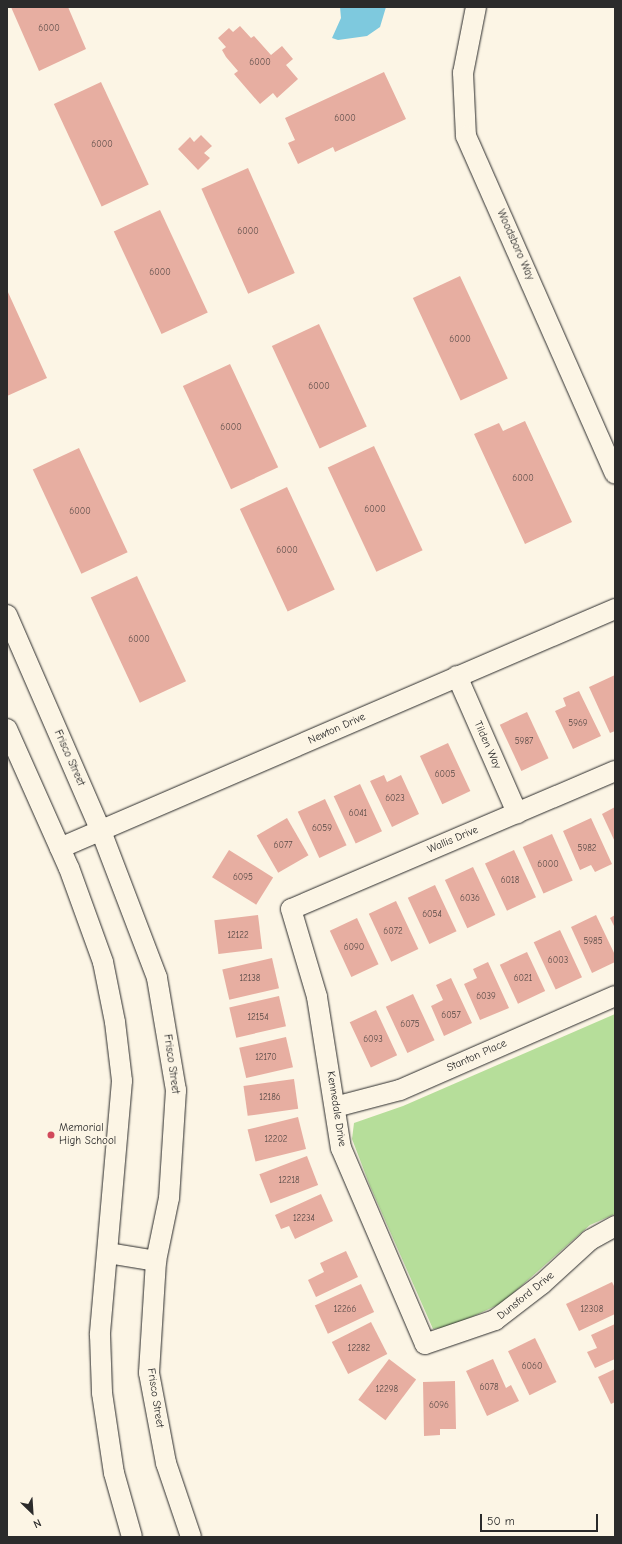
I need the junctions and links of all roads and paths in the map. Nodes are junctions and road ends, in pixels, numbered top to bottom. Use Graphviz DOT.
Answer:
graph roads {
  1 [pos="476,7"];
  2 [pos="615,474"];
  3 [pos="615,610"];
  4 [pos="7,615"];
  5 [pos="457,676"];
  6 [pos="7,729"];
  7 [pos="615,771"];
  8 [pos="517,813"];
  9 [pos="101,831"];
  10 [pos="60,848"];
  11 [pos="291,909"];
  12 [pos="615,996"];
  13 [pos="335,1107"];
  14 [pos="615,1226"];
  15 [pos="108,1254"];
  16 [pos="156,1261"];
  17 [pos="425,1344"];
  18 [pos="132,1537"];
  19 [pos="191,1537"];
  1 -- 2 [label="street, Woodsboro Way"];
  3 -- 5 [label="street, Newton Drive"];
  4 -- 9 [label="street, Frisco Street"];
  5 -- 8 [label="street, Tilden Way"];
  5 -- 9 [label="street, Newton Drive"];
  6 -- 10 [label="street"];
  7 -- 8 [label="street, Wallis Drive"];
  8 -- 11 [label="street, Wallis Drive"];
  9 -- 10 [label="street, Newton Drive"];
  9 -- 16 [label="street, Frisco Street"];
  10 -- 15 [label="street"];
  11 -- 13 [label="street, Kennedale Drive"];
  12 -- 13 [label="street, Stanton Place"];
  13 -- 17 [label="street, Kennedale Drive"];
  14 -- 17 [label="street, Dunsford Drive"];
  15 -- 16 [label="street"];
  15 -- 18 [label="street"];
  16 -- 19 [label="street, Frisco Street"];
}
